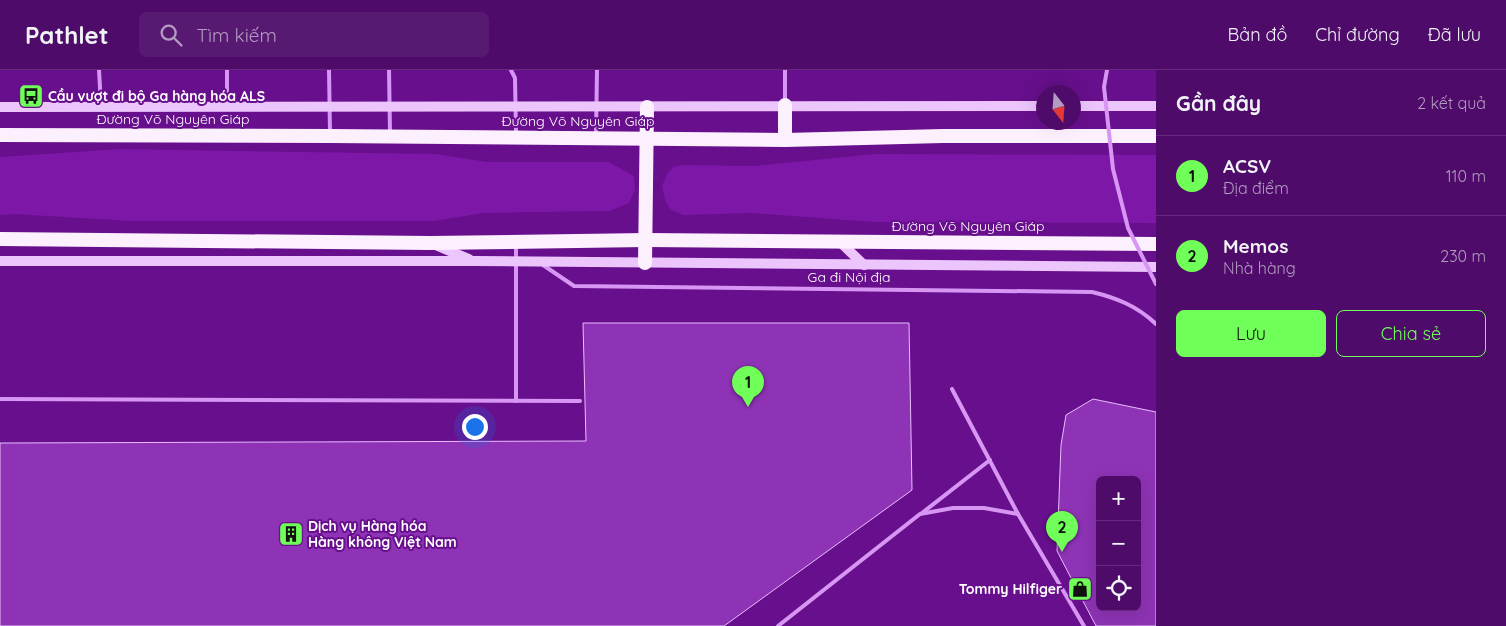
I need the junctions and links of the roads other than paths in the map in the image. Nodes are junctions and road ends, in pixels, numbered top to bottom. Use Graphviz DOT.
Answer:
graph roads {
  1 [pos="99,70"];
  2 [pos="227,70"];
  3 [pos="329,70"];
  4 [pos="389,70"];
  5 [pos="511,70"];
  6 [pos="597,70"];
  7 [pos="785,70"];
  8 [pos="1107,70"];
  9 [pos="785,105"];
  10 [pos="516,106"];
  11 [pos="596,106"];
  12 [pos="1036,106"];
  13 [pos="1081,106"];
  14 [pos="1156,106"];
  15 [pos="0,107"];
  16 [pos="227,107"];
  17 [pos="329,107"];
  18 [pos="389,107"];
  19 [pos="647,107"];
  20 [pos="101,108"];
  21 [pos="0,135"];
  22 [pos="330,136"];
  23 [pos="390,136"];
  24 [pos="1156,136"];
  25 [pos="516,137"];
  26 [pos="596,138"];
  27 [pos="646,138"];
  28 [pos="785,140"];
  29 [pos="0,239"];
  30 [pos="646,240"];
  31 [pos="516,242"];
  32 [pos="840,242"];
  33 [pos="430,243"];
  34 [pos="1156,244"];
  35 [pos="0,261"];
  36 [pos="475,261"];
  37 [pos="516,262"];
  38 [pos="540,262"];
  39 [pos="645,263"];
  40 [pos="864,265"];
  41 [pos="1156,267"];
  42 [pos="1156,284"];
  43 [pos="1156,324"];
  44 [pos="952,389"];
  45 [pos="0,398"];
  46 [pos="516,401"];
  47 [pos="580,401"];
  48 [pos="990,460"];
  49 [pos="920,514"];
  50 [pos="1018,514"];
  51 [pos="778,626"];
  52 [pos="1084,626"];
  1 -- 20 [label="lane"];
  2 -- 16 [label="lane"];
  3 -- 17 [label="lane"];
  4 -- 18 [label="lane"];
  5 -- 10 [label="lane"];
  6 -- 11 [label="lane"];
  7 -- 9 [label="lane"];
  8 -- 42 [label="lane, bridge"];
  9 -- 12 [label="main road, Đường Võ Nguyên Giáp"];
  9 -- 19 [label="main road, Đường Võ Nguyên Giáp"];
  9 -- 28 [label="highway"];
  10 -- 11 [label="main road, Đường Võ Nguyên Giáp"];
  10 -- 18 [label="main road, Đường Võ Nguyên Giáp"];
  10 -- 25 [label="lane"];
  11 -- 19 [label="main road, Đường Võ Nguyên Giáp"];
  11 -- 26 [label="lane"];
  13 -- 14 [label="main road"];
  15 -- 20 [label="main road, Đường Võ Nguyên Giáp"];
  16 -- 17 [label="main road, Đường Võ Nguyên Giáp"];
  16 -- 20 [label="main road, Đường Võ Nguyên Giáp"];
  17 -- 18 [label="main road, Đường Võ Nguyên Giáp"];
  17 -- 22 [label="lane"];
  18 -- 23 [label="lane"];
  19 -- 27 [label="highway"];
  21 -- 22 [label="highway, Đường Võ Nguyên Giáp"];
  22 -- 23 [label="highway, Đường Võ Nguyên Giáp"];
  23 -- 25 [label="highway, Đường Võ Nguyên Giáp"];
  24 -- 28 [label="highway, Đường Võ Nguyên Giáp"];
  25 -- 26 [label="highway, Đường Võ Nguyên Giáp"];
  26 -- 27 [label="highway, Đường Võ Nguyên Giáp"];
  27 -- 28 [label="highway, Đường Võ Nguyên Giáp"];
  27 -- 30 [label="highway"];
  29 -- 33 [label="highway, Đường Võ Nguyên Giáp"];
  30 -- 31 [label="highway, Đường Võ Nguyên Giáp"];
  30 -- 32 [label="highway, Đường Võ Nguyên Giáp"];
  30 -- 39 [label="highway"];
  31 -- 33 [label="highway, Đường Võ Nguyên Giáp"];
  31 -- 37 [label="lane"];
  32 -- 34 [label="highway, Đường Võ Nguyên Giáp"];
  32 -- 40 [label="main road"];
  33 -- 36 [label="main road"];
  35 -- 36 [label="main road"];
  36 -- 37 [label="main road"];
  37 -- 38 [label="main road"];
  37 -- 46 [label="lane"];
  38 -- 39 [label="main road"];
  38 -- 43 [label="lane, Ga đi Nội địa"];
  39 -- 40 [label="main road"];
  40 -- 41 [label="main road"];
  44 -- 48 [label="lane"];
  45 -- 46 [label="lane"];
  46 -- 47 [label="lane"];
  48 -- 49 [label="lane"];
  48 -- 50 [label="lane"];
  49 -- 50 [label="lane"];
  49 -- 51 [label="lane"];
  50 -- 52 [label="lane"];
}
